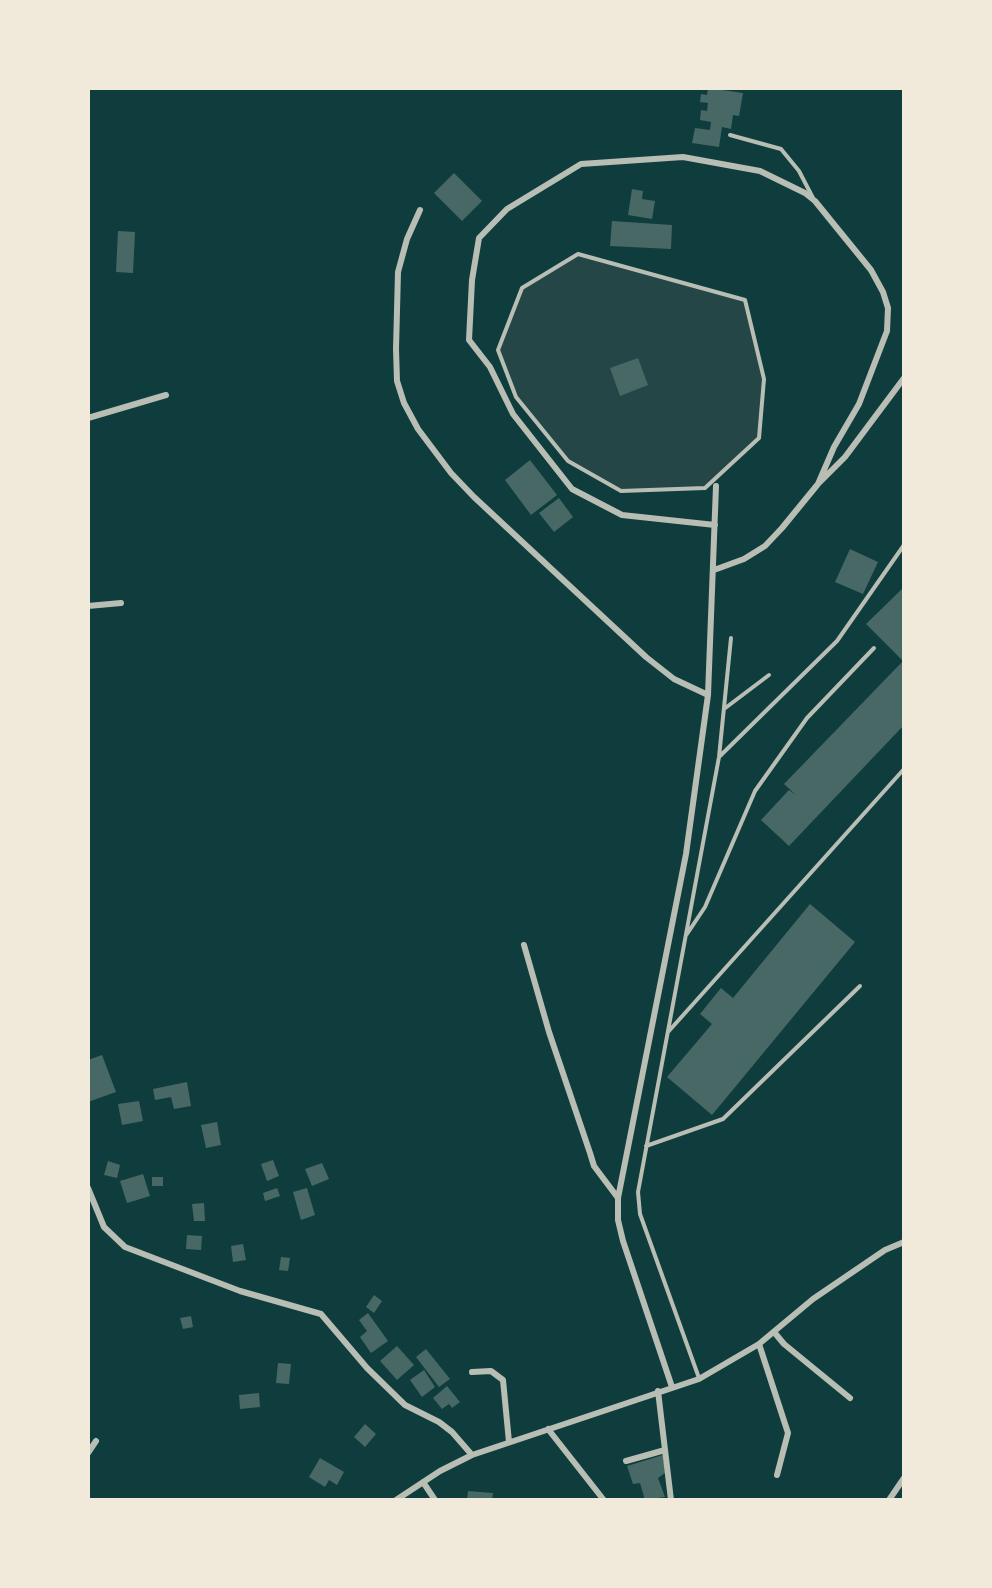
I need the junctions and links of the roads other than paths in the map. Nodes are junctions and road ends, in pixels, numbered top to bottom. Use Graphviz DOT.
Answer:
graph roads {
  1 [pos="730,135"];
  2 [pos="815,201"];
  3 [pos="420,210"];
  4 [pos="903,378"];
  5 [pos="166,395"];
  6 [pos="88,418"];
  7 [pos="818,484"];
  8 [pos="716,486"];
  9 [pos="705,488"];
  10 [pos="715,525"];
  11 [pos="903,545"];
  12 [pos="714,570"];
  13 [pos="121,603"];
  14 [pos="88,606"];
  15 [pos="731,639"];
  16 [pos="874,648"];
  17 [pos="769,675"];
  18 [pos="708,695"];
  19 [pos="724,709"];
  20 [pos="719,757"];
  21 [pos="903,769"];
  22 [pos="685,937"];
  23 [pos="524,945"];
  24 [pos="860,986"];
  25 [pos="667,1034"];
  26 [pos="646,1146"];
  27 [pos="88,1188"];
  28 [pos="618,1197"];
  29 [pos="903,1242"];
  30 [pos="774,1332"];
  31 [pos="759,1344"];
  32 [pos="472,1372"];
  33 [pos="699,1379"];
  34 [pos="672,1387"];
  35 [pos="658,1391"];
  36 [pos="850,1398"];
  37 [pos="548,1429"];
  38 [pos="96,1441"];
  39 [pos="509,1442"];
  40 [pos="665,1450"];
  41 [pos="88,1453"];
  42 [pos="472,1455"];
  43 [pos="626,1461"];
  44 [pos="777,1474"];
  45 [pos="903,1478"];
  46 [pos="423,1482"];
  47 [pos="603,1499"];
  48 [pos="396,1500"];
  49 [pos="435,1500"];
  50 [pos="671,1500"];
  51 [pos="889,1500"];
  1 -- 2 [label="lane"];
  2 -- 7 [label="street"];
  2 -- 10 [label="street"];
  3 -- 18 [label="street"];
  4 -- 7 [label="street"];
  5 -- 6 [label="street"];
  7 -- 12 [label="street"];
  8 -- 10 [label="street"];
  9 -- 9 [label="lane"];
  10 -- 12 [label="street"];
  11 -- 20 [label="lane"];
  12 -- 18 [label="street"];
  13 -- 14 [label="street"];
  15 -- 19 [label="lane"];
  16 -- 22 [label="lane"];
  17 -- 19 [label="lane"];
  18 -- 28 [label="street"];
  19 -- 20 [label="lane"];
  20 -- 22 [label="lane"];
  21 -- 25 [label="lane"];
  22 -- 25 [label="lane"];
  23 -- 28 [label="street"];
  24 -- 26 [label="lane"];
  25 -- 26 [label="lane"];
  26 -- 33 [label="lane"];
  27 -- 42 [label="street"];
  28 -- 34 [label="street"];
  29 -- 30 [label="street"];
  30 -- 31 [label="street"];
  30 -- 36 [label="street"];
  31 -- 33 [label="street"];
  31 -- 44 [label="street"];
  32 -- 39 [label="street"];
  33 -- 34 [label="street"];
  34 -- 35 [label="street"];
  35 -- 37 [label="street"];
  35 -- 40 [label="street"];
  37 -- 39 [label="street"];
  37 -- 47 [label="street"];
  38 -- 41 [label="street"];
  39 -- 42 [label="street"];
  40 -- 43 [label="street"];
  40 -- 50 [label="street"];
  42 -- 46 [label="street"];
  45 -- 51 [label="street"];
  46 -- 48 [label="street"];
  46 -- 49 [label="street"];
}
